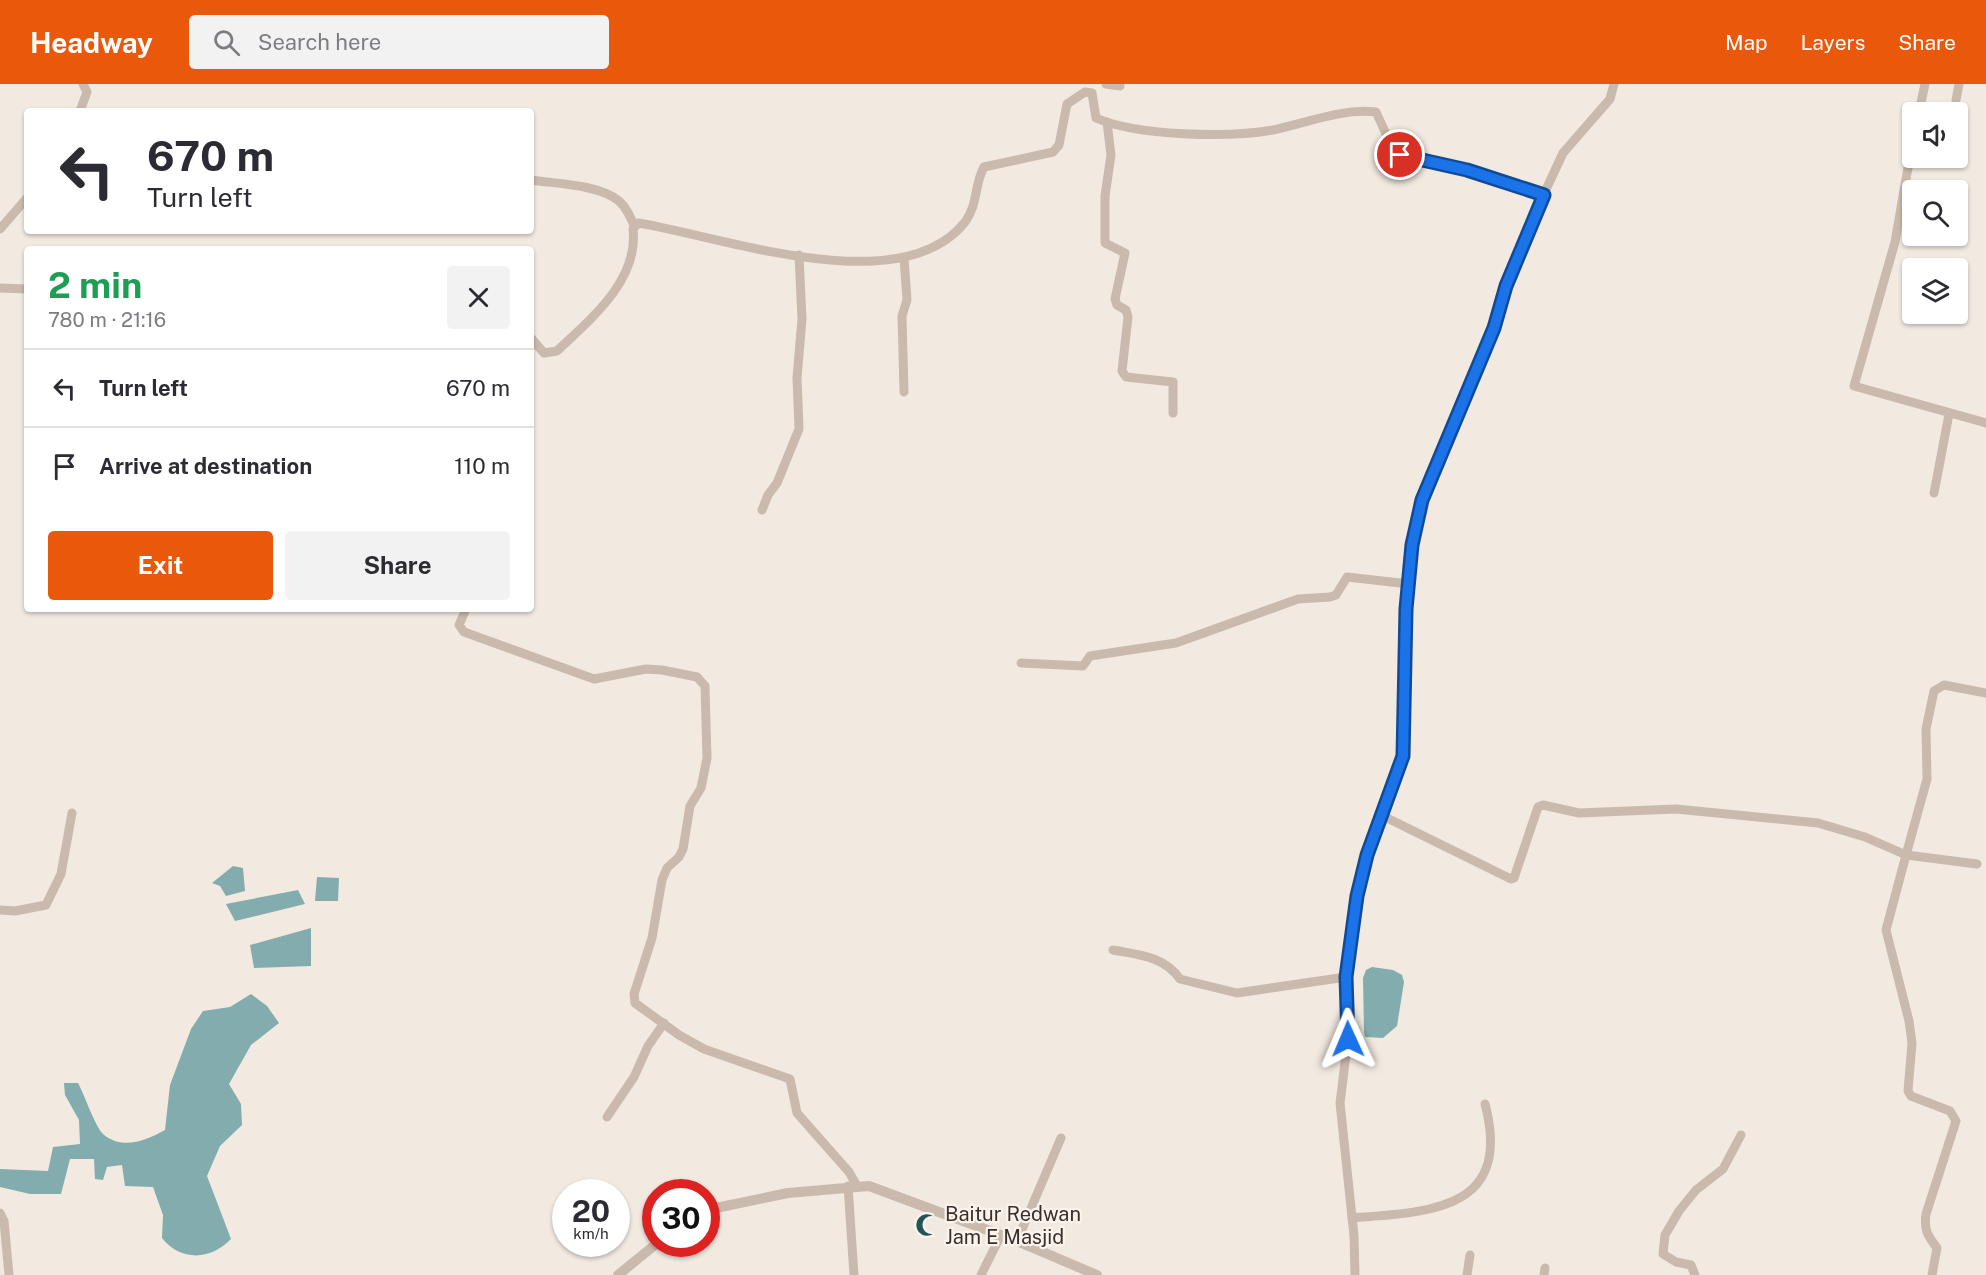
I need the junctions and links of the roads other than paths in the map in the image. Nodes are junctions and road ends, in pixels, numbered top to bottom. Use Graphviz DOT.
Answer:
graph roads {
  1 [pos="83,84"];
  2 [pos="1106,84"];
  3 [pos="1614,84"];
  4 [pos="1925,84"];
  5 [pos="1959,84"];
  6 [pos="1120,86"];
  7 [pos="1094,88"];
  8 [pos="1956,100"];
  9 [pos="1921,102"];
  10 [pos="81,108"];
  11 [pos="1107,122"];
  12 [pos="1908,168"];
  13 [pos="534,180"];
  14 [pos="1544,195"];
  15 [pos="24,201"];
  16 [pos="634,225"];
  17 [pos="0,229"];
  18 [pos="799,255"];
  19 [pos="904,258"];
  20 [pos="0,288"];
  21 [pos="24,289"];
  22 [pos="534,341"];
  23 [pos="904,392"];
  24 [pos="1173,413"];
  25 [pos="1949,414"];
  26 [pos="1986,423"];
  27 [pos="1934,494"];
  28 [pos="762,510"];
  29 [pos="1408,584"];
  30 [pos="465,612"];
  31 [pos="1021,663"];
  32 [pos="1986,693"];
  33 [pos="72,813"];
  34 [pos="1383,816"];
  35 [pos="1906,855"];
  36 [pos="1977,864"];
  37 [pos="0,910"];
  38 [pos="1113,950"];
  39 [pos="1346,977"];
  40 [pos="664,1023"];
  41 [pos="1485,1104"];
  42 [pos="607,1117"];
  43 [pos="1741,1135"];
  44 [pos="1061,1138"];
  45 [pos="853,1186"];
  46 [pos="720,1207"];
  47 [pos="0,1213"];
  48 [pos="1352,1218"];
  49 [pos="1000,1236"];
  50 [pos="1017,1241"];
  51 [pos="642,1255"];
  52 [pos="1470,1255"];
  53 [pos="9,1275"];
  54 [pos="618,1275"];
  55 [pos="854,1275"];
  56 [pos="981,1275"];
  57 [pos="1097,1275"];
  58 [pos="1355,1275"];
  59 [pos="1467,1275"];
  60 [pos="1695,1275"];
  61 [pos="1932,1275"];
  1 -- 10 [label="street"];
  2 -- 6 [label="street"];
  3 -- 14 [label="street"];
  4 -- 9 [label="street"];
  5 -- 8 [label="street"];
  7 -- 11 [label="street"];
  7 -- 19 [label="street"];
  11 -- 14 [label="street"];
  11 -- 24 [label="street"];
  12 -- 25 [label="street"];
  13 -- 16 [label="street"];
  14 -- 29 [label="street"];
  15 -- 17 [label="street"];
  16 -- 18 [label="street"];
  16 -- 22 [label="street"];
  18 -- 19 [label="street"];
  18 -- 28 [label="street"];
  19 -- 23 [label="street"];
  20 -- 21 [label="street"];
  25 -- 26 [label="street"];
  25 -- 27 [label="street"];
  29 -- 31 [label="street"];
  29 -- 34 [label="street"];
  30 -- 40 [label="street"];
  32 -- 35 [label="street"];
  33 -- 37 [label="street"];
  34 -- 35 [label="street"];
  34 -- 39 [label="street"];
  35 -- 36 [label="street"];
  35 -- 61 [label="street"];
  38 -- 39 [label="street"];
  39 -- 48 [label="street"];
  40 -- 42 [label="street"];
  40 -- 45 [label="street"];
  41 -- 48 [label="street"];
  43 -- 60 [label="street"];
  44 -- 50 [label="street"];
  45 -- 46 [label="street"];
  45 -- 49 [label="street"];
  45 -- 55 [label="street"];
  47 -- 53 [label="street"];
  48 -- 58 [label="street"];
  49 -- 50 [label="street"];
  49 -- 56 [label="street"];
  50 -- 57 [label="street"];
  51 -- 54 [label="street"];
  52 -- 59 [label="street"];
}
